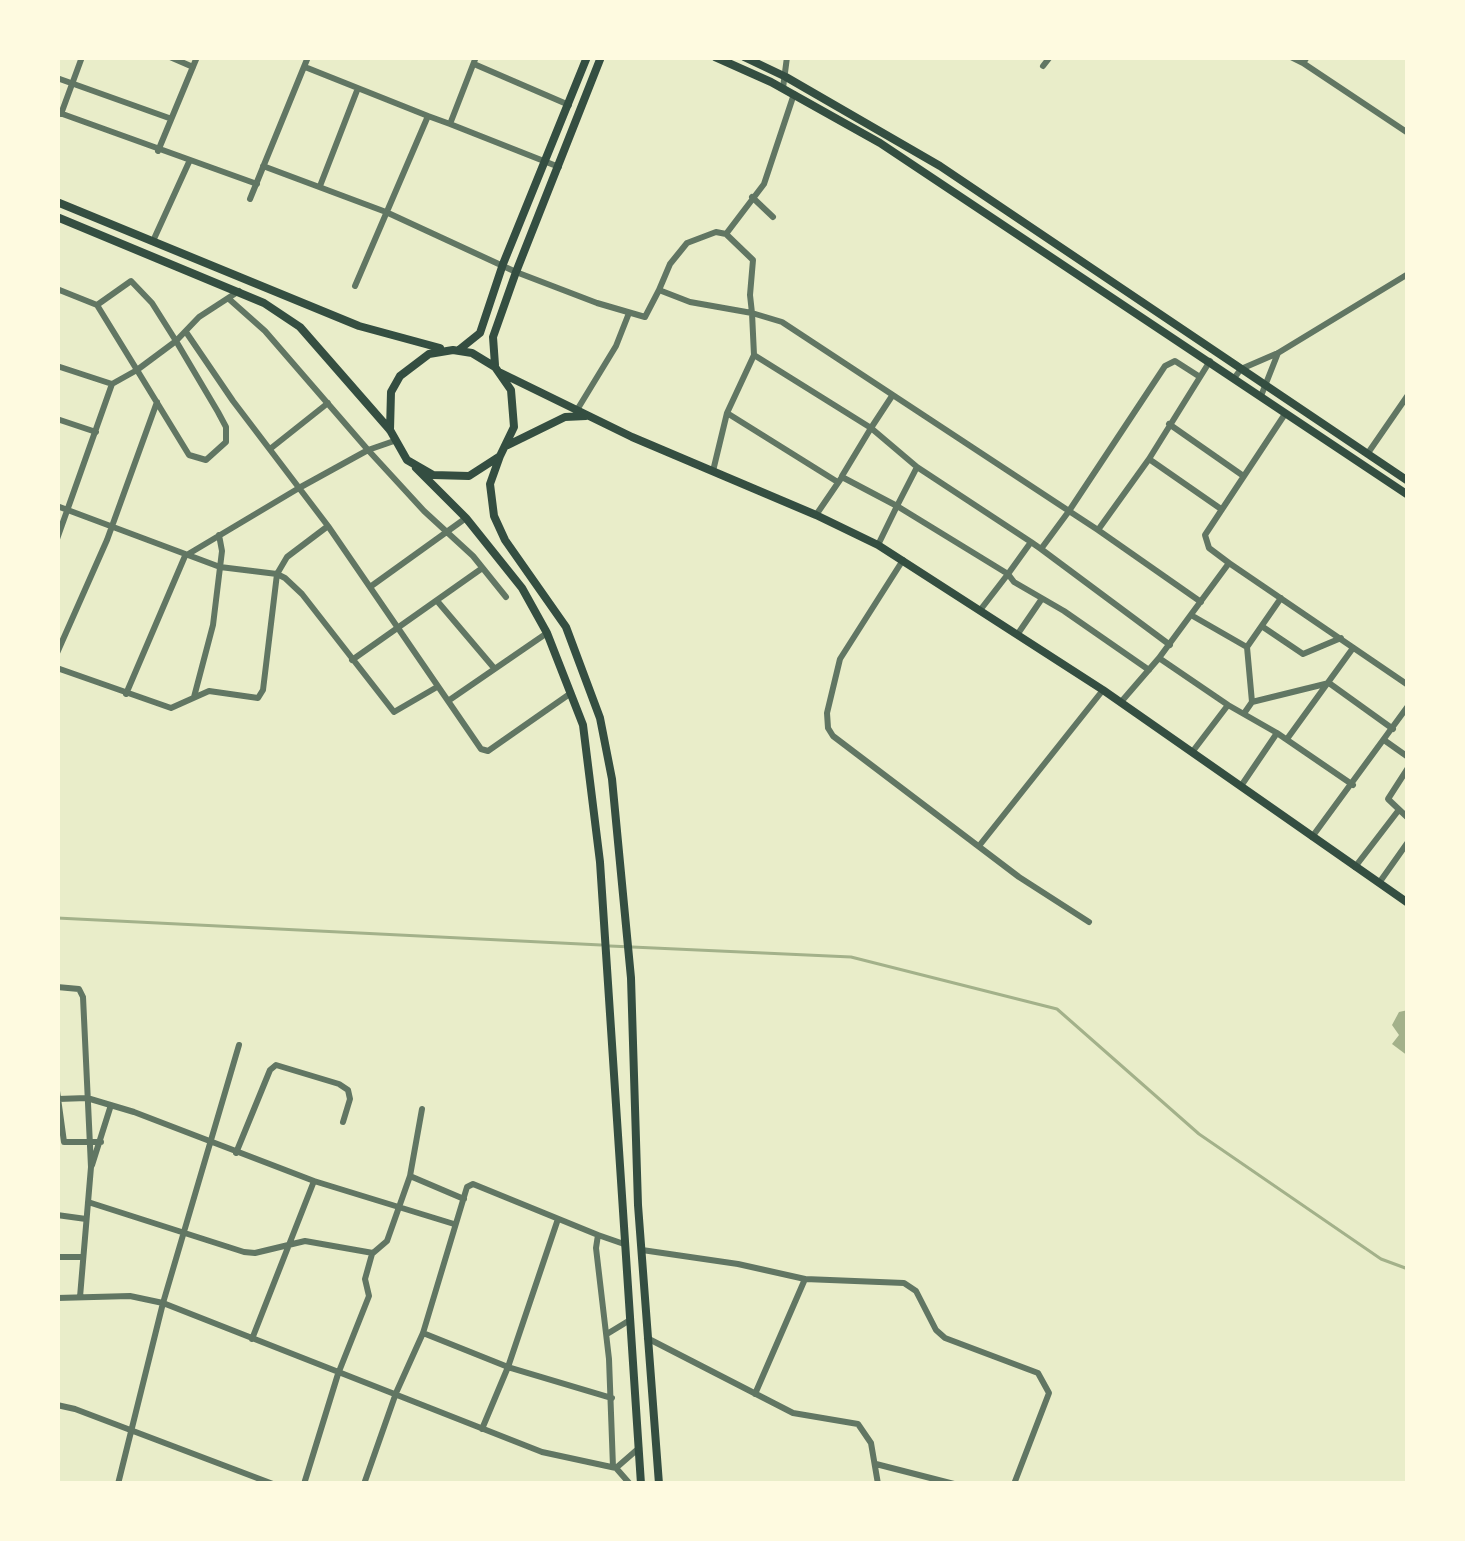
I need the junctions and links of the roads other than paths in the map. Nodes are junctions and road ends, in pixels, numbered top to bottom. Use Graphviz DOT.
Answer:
graph roads {
  1 [pos="82,57"];
  2 [pos="170,57"];
  3 [pos="197,57"];
  4 [pos="308,57"];
  5 [pos="587,57"];
  6 [pos="602,57"];
  7 [pos="715,57"];
  8 [pos="744,57"];
  9 [pos="775,57"];
  10 [pos="787,57"];
  11 [pos="1050,57"];
  12 [pos="1291,57"];
  13 [pos="1305,60"];
  14 [pos="475,61"];
  15 [pos="1043,66"];
  16 [pos="193,67"];
  17 [pos="304,67"];
  18 [pos="766,67"];
  19 [pos="760,76"];
  20 [pos="786,77"];
  21 [pos="57,78"];
  22 [pos="73,84"];
  23 [pos="358,88"];
  24 [pos="783,88"];
  25 [pos="794,94"];
  26 [pos="569,104"];
  27 [pos="59,113"];
  28 [pos="428,116"];
  29 [pos="169,118"];
  30 [pos="450,124"];
  31 [pos="1408,133"];
  32 [pos="158,151"];
  33 [pos="189,162"];
  34 [pos="547,163"];
  35 [pos="262,166"];
  36 [pos="559,167"];
  37 [pos="953,175"];
  38 [pos="257,184"];
  39 [pos="320,186"];
  40 [pos="946,186"];
  41 [pos="752,197"];
  42 [pos="250,199"];
  43 [pos="57,202"];
  44 [pos="386,212"];
  45 [pos="1008,212"];
  46 [pos="57,217"];
  47 [pos="773,217"];
  48 [pos="1000,221"];
  49 [pos="726,234"];
  50 [pos="152,242"];
  51 [pos="503,264"];
  52 [pos="515,272"];
  53 [pos="1407,276"];
  54 [pos="355,286"];
  55 [pos="57,289"];
  56 [pos="659,290"];
  57 [pos="239,291"];
  58 [pos="229,299"];
  59 [pos="98,304"];
  60 [pos="629,313"];
  61 [pos="752,313"];
  62 [pos="186,332"];
  63 [pos="176,341"];
  64 [pos="453,350"];
  65 [pos="1278,353"];
  66 [pos="754,355"];
  67 [pos="1210,361"];
  68 [pos="57,366"];
  69 [pos="137,370"];
  70 [pos="498,370"];
  71 [pos="1238,373"];
  72 [pos="1200,377"];
  73 [pos="112,384"];
  74 [pos="1263,392"];
  75 [pos="892,396"];
  76 [pos="157,402"];
  77 [pos="328,402"];
  78 [pos="1406,402"];
  79 [pos="576,412"];
  80 [pos="727,413"];
  81 [pos="1286,413"];
  82 [pos="57,419"];
  83 [pos="1168,424"];
  84 [pos="872,428"];
  85 [pos="389,430"];
  86 [pos="96,432"];
  87 [pos="394,441"];
  88 [pos="508,445"];
  89 [pos="269,449"];
  90 [pos="368,450"];
  91 [pos="1368,453"];
  92 [pos="500,456"];
  93 [pos="1149,459"];
  94 [pos="916,467"];
  95 [pos="416,468"];
  96 [pos="713,470"];
  97 [pos="1242,476"];
  98 [pos="839,479"];
  99 [pos="1408,481"];
  100 [pos="299,488"];
  101 [pos="1408,495"];
  102 [pos="57,506"];
  103 [pos="897,506"];
  104 [pos="1221,509"];
  105 [pos="68,511"];
  106 [pos="1069,511"];
  107 [pos="816,514"];
  108 [pos="466,518"];
  109 [pos="328,526"];
  110 [pos="111,528"];
  111 [pos="1098,530"];
  112 [pos="447,531"];
  113 [pos="220,536"];
  114 [pos="57,539"];
  115 [pos="1031,542"];
  116 [pos="878,545"];
  117 [pos="1041,550"];
  118 [pos="185,556"];
  119 [pos="903,560"];
  120 [pos="1229,563"];
  121 [pos="220,567"];
  122 [pos="482,568"];
  123 [pos="277,574"];
  124 [pos="1008,574"];
  125 [pos="370,587"];
  126 [pos="506,597"];
  127 [pos="1281,598"];
  128 [pos="1041,600"];
  129 [pos="437,601"];
  130 [pos="1201,602"];
  131 [pos="981,609"];
  132 [pos="1191,615"];
  133 [pos="1263,627"];
  134 [pos="399,629"];
  135 [pos="547,633"];
  136 [pos="1017,635"];
  137 [pos="1341,638"];
  138 [pos="1169,645"];
  139 [pos="1247,647"];
  140 [pos="1354,648"];
  141 [pos="57,653"];
  142 [pos="1159,658"];
  143 [pos="352,660"];
  144 [pos="57,668"];
  145 [pos="494,668"];
  146 [pos="1149,670"];
  147 [pos="1329,683"];
  148 [pos="1408,685"];
  149 [pos="438,687"];
  150 [pos="1103,690"];
  151 [pos="571,693"];
  152 [pos="127,694"];
  153 [pos="193,700"];
  154 [pos="448,700"];
  155 [pos="1120,702"];
  156 [pos="1252,702"];
  157 [pos="1228,705"];
  158 [pos="1408,706"];
  159 [pos="1245,712"];
  160 [pos="1393,729"];
  161 [pos="1277,733"];
  162 [pos="1287,739"];
  163 [pos="1384,740"];
  164 [pos="1193,752"];
  165 [pos="1408,757"];
  166 [pos="1408,768"];
  167 [pos="1352,785"];
  168 [pos="1241,786"];
  169 [pos="1398,811"];
  170 [pos="1408,818"];
  171 [pos="1312,837"];
  172 [pos="979,846"];
  173 [pos="1406,848"];
  174 [pos="1355,867"];
  175 [pos="1378,883"];
  176 [pos="1408,903"];
  177 [pos="1089,922"];
  178 [pos="57,987"];
  179 [pos="238,1045"];
  180 [pos="57,1095"];
  181 [pos="87,1098"];
  182 [pos="111,1105"];
  183 [pos="422,1108"];
  184 [pos="343,1121"];
  185 [pos="100,1142"];
  186 [pos="208,1142"];
  187 [pos="88,1143"];
  188 [pos="236,1153"];
  189 [pos="92,1167"];
  190 [pos="410,1176"];
  191 [pos="314,1181"];
  192 [pos="464,1199"];
  193 [pos="88,1202"];
  194 [pos="398,1208"];
  195 [pos="57,1215"];
  196 [pos="86,1219"];
  197 [pos="559,1219"];
  198 [pos="456,1224"];
  199 [pos="183,1232"];
  200 [pos="598,1235"];
  201 [pos="290,1242"];
  202 [pos="624,1244"];
  203 [pos="640,1250"];
  204 [pos="373,1253"];
  205 [pos="83,1256"];
  206 [pos="57,1257"];
  207 [pos="805,1279"];
  208 [pos="80,1297"];
  209 [pos="57,1298"];
  210 [pos="163,1303"];
  211 [pos="631,1319"];
  212 [pos="423,1333"];
  213 [pos="607,1334"];
  214 [pos="647,1338"];
  215 [pos="252,1339"];
  216 [pos="508,1367"];
  217 [pos="338,1374"];
  218 [pos="396,1393"];
  219 [pos="754,1394"];
  220 [pos="612,1398"];
  221 [pos="57,1406"];
  222 [pos="482,1429"];
  223 [pos="134,1432"];
  224 [pos="639,1448"];
  225 [pos="876,1464"];
  226 [pos="615,1468"];
  227 [pos="118,1484"];
  228 [pos="273,1484"];
  229 [pos="304,1484"];
  230 [pos="364,1484"];
  231 [pos="630,1484"];
  232 [pos="641,1484"];
  233 [pos="659,1484"];
  234 [pos="878,1484"];
  235 [pos="954,1484"];
  236 [pos="1014,1484"];
  1 -- 22 [label="street"];
  2 -- 16 [label="street"];
  3 -- 16 [label="street"];
  4 -- 17 [label="street"];
  5 -- 26 [label="main road"];
  6 -- 36 [label="main road"];
  7 -- 19 [label="main road"];
  8 -- 18 [label="main road"];
  9 -- 18 [label="street"];
  10 -- 20 [label="street"];
  11 -- 15 [label="street"];
  12 -- 13 [label="street"];
  13 -- 31 [label="street"];
  14 -- 26 [label="street"];
  14 -- 30 [label="street"];
  16 -- 29 [label="street"];
  17 -- 23 [label="street"];
  17 -- 35 [label="street"];
  18 -- 19 [label="street"];
  18 -- 20 [label="main road"];
  19 -- 24 [label="main road"];
  20 -- 24 [label="street"];
  20 -- 37 [label="main road"];
  21 -- 22 [label="street"];
  22 -- 27 [label="street"];
  22 -- 29 [label="street"];
  23 -- 28 [label="street"];
  23 -- 39 [label="street"];
  24 -- 25 [label="main road"];
  25 -- 40 [label="main road"];
  25 -- 41 [label="street"];
  26 -- 34 [label="main road"];
  27 -- 32 [label="street"];
  28 -- 30 [label="street"];
  28 -- 44 [label="street"];
  29 -- 32 [label="street"];
  30 -- 34 [label="street"];
  32 -- 33 [label="street"];
  33 -- 38 [label="street"];
  33 -- 50 [label="street"];
  34 -- 36 [label="street"];
  34 -- 51 [label="main road"];
  35 -- 38 [label="street"];
  35 -- 39 [label="street"];
  36 -- 52 [label="main road"];
  37 -- 40 [label="main road"];
  37 -- 45 [label="main road"];
  38 -- 42 [label="street"];
  39 -- 44 [label="street"];
  40 -- 48 [label="main road"];
  41 -- 47 [label="street"];
  41 -- 49 [label="street"];
  43 -- 50 [label="main road"];
  44 -- 51 [label="street"];
  44 -- 54 [label="street"];
  45 -- 48 [label="main road"];
  45 -- 71 [label="main road"];
  46 -- 57 [label="main road"];
  48 -- 67 [label="main road"];
  49 -- 56 [label="street"];
  49 -- 61 [label="street"];
  50 -- 64 [label="main road"];
  51 -- 52 [label="street"];
  51 -- 64 [label="main road"];
  52 -- 60 [label="street"];
  52 -- 70 [label="main road"];
  53 -- 65 [label="street"];
  55 -- 59 [label="street"];
  56 -- 60 [label="street"];
  56 -- 61 [label="street"];
  57 -- 58 [label="street"];
  57 -- 85 [label="main road"];
  58 -- 62 [label="street"];
  58 -- 77 [label="street"];
  59 -- 63 [label="street"];
  59 -- 69 [label="street"];
  60 -- 79 [label="street"];
  61 -- 66 [label="street"];
  61 -- 75 [label="street"];
  62 -- 63 [label="street"];
  62 -- 89 [label="street"];
  63 -- 69 [label="street"];
  63 -- 76 [label="street"];
  64 -- 70 [label="main road"];
  64 -- 85 [label="main road"];
  65 -- 71 [label="street"];
  65 -- 74 [label="street"];
  66 -- 80 [label="street"];
  66 -- 84 [label="street"];
  67 -- 71 [label="main road"];
  67 -- 72 [label="street"];
  68 -- 73 [label="street"];
  69 -- 73 [label="street"];
  69 -- 76 [label="street"];
  70 -- 79 [label="main road"];
  70 -- 88 [label="main road"];
  71 -- 74 [label="main road"];
  72 -- 83 [label="street"];
  72 -- 106 [label="street"];
  73 -- 86 [label="street"];
  74 -- 81 [label="main road"];
  74 -- 91 [label="main road"];
  75 -- 84 [label="street"];
  75 -- 106 [label="street"];
  76 -- 110 [label="street"];
  77 -- 89 [label="street"];
  77 -- 90 [label="street"];
  78 -- 91 [label="street"];
  79 -- 88 [label="main road"];
  79 -- 96 [label="main road"];
  80 -- 96 [label="street"];
  80 -- 98 [label="street"];
  81 -- 97 [label="street"];
  81 -- 101 [label="main road"];
  82 -- 86 [label="street"];
  83 -- 93 [label="street"];
  83 -- 97 [label="street"];
  84 -- 94 [label="street"];
  84 -- 98 [label="street"];
  85 -- 87 [label="main road"];
  86 -- 105 [label="street"];
  87 -- 90 [label="street"];
  87 -- 95 [label="main road"];
  88 -- 92 [label="main road"];
  89 -- 100 [label="street"];
  90 -- 100 [label="street"];
  90 -- 112 [label="street"];
  91 -- 99 [label="main road"];
  92 -- 95 [label="main road"];
  92 -- 203 [label="main road"];
  93 -- 104 [label="street"];
  93 -- 111 [label="street"];
  94 -- 103 [label="street"];
  94 -- 115 [label="street"];
  95 -- 108 [label="main road"];
  96 -- 107 [label="main road"];
  97 -- 104 [label="street"];
  98 -- 103 [label="street"];
  98 -- 107 [label="street"];
  100 -- 109 [label="street"];
  100 -- 113 [label="street"];
  102 -- 105 [label="street"];
  103 -- 116 [label="street"];
  103 -- 124 [label="street"];
  104 -- 120 [label="street"];
  105 -- 110 [label="street"];
  105 -- 114 [label="street"];
  106 -- 111 [label="street"];
  106 -- 117 [label="street"];
  107 -- 116 [label="main road"];
  108 -- 112 [label="street"];
  108 -- 135 [label="main road"];
  109 -- 123 [label="street"];
  109 -- 125 [label="street"];
  110 -- 118 [label="street"];
  110 -- 141 [label="street"];
  111 -- 130 [label="street"];
  112 -- 122 [label="street"];
  112 -- 125 [label="street"];
  113 -- 118 [label="street"];
  113 -- 121 [label="street"];
  115 -- 117 [label="street"];
  115 -- 124 [label="street"];
  116 -- 119 [label="main road"];
  117 -- 138 [label="street"];
  118 -- 121 [label="street"];
  118 -- 152 [label="street"];
  119 -- 131 [label="main road"];
  119 -- 172 [label="street"];
  120 -- 127 [label="street"];
  120 -- 130 [label="street"];
  121 -- 123 [label="street"];
  121 -- 153 [label="street"];
  122 -- 126 [label="street"];
  122 -- 129 [label="street"];
  123 -- 143 [label="street"];
  123 -- 153 [label="street"];
  124 -- 128 [label="street"];
  124 -- 131 [label="street"];
  125 -- 134 [label="street"];
  127 -- 133 [label="street"];
  127 -- 137 [label="street"];
  128 -- 136 [label="street"];
  128 -- 146 [label="street"];
  129 -- 134 [label="street"];
  129 -- 145 [label="street"];
  130 -- 132 [label="street"];
  131 -- 136 [label="main road"];
  132 -- 138 [label="street"];
  132 -- 139 [label="street"];
  133 -- 137 [label="street"];
  133 -- 139 [label="street"];
  134 -- 143 [label="street"];
  134 -- 149 [label="street"];
  135 -- 145 [label="street"];
  135 -- 151 [label="main road"];
  136 -- 150 [label="main road"];
  137 -- 140 [label="street"];
  138 -- 142 [label="street"];
  139 -- 156 [label="street"];
  140 -- 147 [label="street"];
  140 -- 148 [label="street"];
  142 -- 146 [label="street"];
  142 -- 157 [label="street"];
  143 -- 149 [label="street"];
  144 -- 152 [label="street"];
  145 -- 154 [label="street"];
  146 -- 155 [label="street"];
  147 -- 156 [label="street"];
  147 -- 160 [label="street"];
  147 -- 162 [label="street"];
  149 -- 154 [label="street"];
  150 -- 155 [label="main road"];
  150 -- 172 [label="street"];
  151 -- 154 [label="street"];
  151 -- 202 [label="main road"];
  152 -- 153 [label="street"];
  155 -- 164 [label="main road"];
  156 -- 159 [label="street"];
  157 -- 159 [label="street"];
  157 -- 164 [label="street"];
  158 -- 160 [label="street"];
  159 -- 161 [label="street"];
  160 -- 163 [label="street"];
  161 -- 162 [label="street"];
  161 -- 168 [label="street"];
  162 -- 167 [label="street"];
  163 -- 165 [label="street"];
  163 -- 167 [label="street"];
  164 -- 168 [label="main road"];
  166 -- 169 [label="street"];
  167 -- 171 [label="street"];
  168 -- 171 [label="main road"];
  169 -- 170 [label="street"];
  169 -- 174 [label="street"];
  171 -- 174 [label="main road"];
  172 -- 177 [label="street"];
  173 -- 175 [label="street"];
  174 -- 175 [label="main road"];
  175 -- 176 [label="main road"];
  178 -- 181 [label="street"];
  179 -- 186 [label="street"];
  180 -- 181 [label="street"];
  180 -- 187 [label="street"];
  181 -- 182 [label="street"];
  181 -- 187 [label="street"];
  182 -- 185 [label="street"];
  182 -- 186 [label="street"];
  183 -- 190 [label="street"];
  184 -- 188 [label="street"];
  185 -- 187 [label="street"];
  185 -- 189 [label="street"];
  186 -- 188 [label="street"];
  186 -- 199 [label="street"];
  187 -- 189 [label="street"];
  188 -- 191 [label="street"];
  189 -- 193 [label="street"];
  190 -- 192 [label="street"];
  190 -- 194 [label="street"];
  191 -- 194 [label="street"];
  191 -- 201 [label="street"];
  192 -- 197 [label="street"];
  192 -- 198 [label="street"];
  193 -- 196 [label="street"];
  193 -- 199 [label="street"];
  194 -- 198 [label="street"];
  194 -- 204 [label="street"];
  195 -- 196 [label="street"];
  196 -- 205 [label="street"];
  197 -- 200 [label="street"];
  197 -- 216 [label="street"];
  198 -- 212 [label="street"];
  199 -- 201 [label="street"];
  199 -- 210 [label="street"];
  200 -- 202 [label="street"];
  200 -- 213 [label="street"];
  201 -- 204 [label="street"];
  201 -- 215 [label="street"];
  202 -- 211 [label="main road"];
  203 -- 207 [label="street"];
  203 -- 214 [label="main road"];
  204 -- 217 [label="street"];
  205 -- 206 [label="street"];
  205 -- 208 [label="street"];
  207 -- 219 [label="street"];
  207 -- 236 [label="street"];
  208 -- 209 [label="street"];
  208 -- 210 [label="street"];
  210 -- 215 [label="street"];
  210 -- 223 [label="street"];
  211 -- 213 [label="street"];
  211 -- 224 [label="main road"];
  212 -- 216 [label="street"];
  212 -- 218 [label="street"];
  213 -- 220 [label="street"];
  214 -- 219 [label="street"];
  214 -- 233 [label="main road"];
  215 -- 217 [label="street"];
  216 -- 220 [label="street"];
  216 -- 222 [label="street"];
  217 -- 218 [label="street"];
  217 -- 229 [label="street"];
  218 -- 222 [label="street"];
  218 -- 230 [label="street"];
  219 -- 225 [label="street"];
  220 -- 226 [label="street"];
  221 -- 223 [label="street"];
  222 -- 226 [label="street"];
  223 -- 227 [label="street"];
  223 -- 228 [label="street"];
  224 -- 226 [label="street"];
  224 -- 232 [label="main road"];
  225 -- 234 [label="street"];
  225 -- 235 [label="street"];
  226 -- 231 [label="street"];
}
